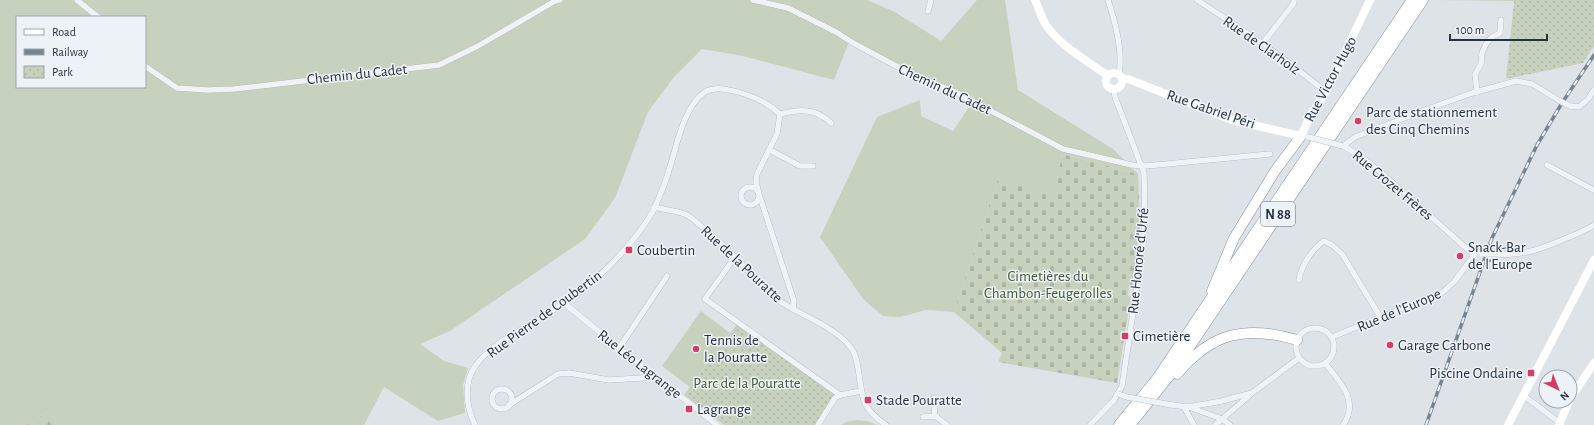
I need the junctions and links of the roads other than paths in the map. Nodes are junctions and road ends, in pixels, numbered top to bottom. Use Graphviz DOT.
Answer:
graph roads {
  1 [pos="77,0"];
  2 [pos="560,0"];
  3 [pos="753,0"];
  4 [pos="931,0"];
  5 [pos="1035,0"];
  6 [pos="1108,0"];
  7 [pos="1197,0"];
  8 [pos="1294,0"];
  9 [pos="1370,0"];
  10 [pos="1412,0"];
  11 [pos="1423,0"];
  12 [pos="928,11"];
  13 [pos="97,16"];
  14 [pos="1501,20"];
  15 [pos="1263,43"];
  16 [pos="146,67"];
  17 [pos="1108,76"];
  18 [pos="1121,77"];
  19 [pos="1114,89"];
  20 [pos="1594,90"];
  21 [pos="1326,92"];
  22 [pos="1477,92"];
  23 [pos="780,114"];
  24 [pos="831,123"];
  25 [pos="1305,136"];
  26 [pos="1343,146"];
  27 [pos="770,150"];
  28 [pos="1270,154"];
  29 [pos="1141,165"];
  30 [pos="1547,165"];
  31 [pos="813,166"];
  32 [pos="1594,190"];
  33 [pos="654,207"];
  34 [pos="1593,226"];
  35 [pos="1474,255"];
  36 [pos="735,256"];
  37 [pos="1594,260"];
  38 [pos="667,276"];
  39 [pos="1299,280"];
  40 [pos="564,303"];
  41 [pos="793,309"];
  42 [pos="1203,311"];
  43 [pos="1381,318"];
  44 [pos="1332,337"];
  45 [pos="1297,340"];
  46 [pos="619,348"];
  47 [pos="1299,358"];
  48 [pos="1325,363"];
  49 [pos="1594,363"];
  50 [pos="657,377"];
  51 [pos="1578,387"];
  52 [pos="861,391"];
  53 [pos="1252,393"];
  54 [pos="840,394"];
  55 [pos="1118,394"];
  56 [pos="1523,396"];
  57 [pos="932,398"];
  58 [pos="509,406"];
  59 [pos="1186,407"];
  60 [pos="1566,409"];
  61 [pos="935,416"];
  62 [pos="923,417"];
  63 [pos="1222,419"];
  64 [pos="1560,424"];
  65 [pos="475,425"];
  66 [pos="717,425"];
  67 [pos="818,425"];
  68 [pos="886,425"];
  69 [pos="947,425"];
  70 [pos="1090,425"];
  71 [pos="1119,425"];
  72 [pos="1130,425"];
  73 [pos="1135,425"];
  74 [pos="1194,425"];
  75 [pos="1215,425"];
  76 [pos="1230,425"];
  77 [pos="1343,425"];
  78 [pos="1508,425"];
  1 -- 13 [label="street"];
  2 -- 16 [label="street, Chemin du Cadet"];
  3 -- 29 [label="street, Chemin du Cadet"];
  4 -- 12 [label="street"];
  5 -- 17 [label="main road"];
  6 -- 18 [label="street"];
  7 -- 15 [label="street, Rue de Clarholz"];
  8 -- 15 [label="street"];
  9 -- 21 [label="main road, Rue Victor Hugo"];
  10 -- 42 [label="highway, N 88"];
  11 -- 72 [label="highway, N 88"];
  14 -- 22 [label="street"];
  15 -- 21 [label="street, Rue de Clarholz"];
  17 -- 18 [label="main road"];
  17 -- 19 [label="main road"];
  18 -- 19 [label="main road"];
  18 -- 25 [label="main road, Rue Gabriel Péri"];
  19 -- 29 [label="street, Rue Honoré d'Urfé"];
  20 -- 22 [label="street, bridge"];
  21 -- 25 [label="main road, Rue Victor Hugo"];
  22 -- 26 [label="street"];
  23 -- 24 [label="street"];
  23 -- 27 [label="street"];
  23 -- 33 [label="street, Rue Pierre de Coubertin"];
  25 -- 26 [label="street, Rue Crozet Frères, bridge"];
  25 -- 42 [label="highway"];
  26 -- 35 [label="street, Rue Crozet Frères"];
  27 -- 31 [label="street"];
  27 -- 41 [label="street"];
  28 -- 29 [label="street, Chemin du Cadet"];
  29 -- 55 [label="street, Rue Honoré d'Urfé"];
  30 -- 32 [label="street"];
  33 -- 36 [label="street, Rue de la Pouratte"];
  33 -- 40 [label="street, Rue Pierre de Coubertin"];
  34 -- 35 [label="street, bridge"];
  35 -- 43 [label="street, Rue de l'Europe"];
  36 -- 41 [label="street, Rue de la Pouratte"];
  36 -- 54 [label="street"];
  37 -- 56 [label="main road"];
  38 -- 46 [label="street"];
  39 -- 43 [label="street"];
  40 -- 46 [label="street, Rue Léo Lagrange"];
  40 -- 65 [label="street, Rue Pierre de Coubertin"];
  41 -- 52 [label="street, Rue de la Pouratte"];
  42 -- 71 [label="highway, N 88"];
  43 -- 44 [label="street, Rue de l'Europe"];
  44 -- 45 [label="street"];
  44 -- 48 [label="street"];
  45 -- 47 [label="street"];
  45 -- 73 [label="highway"];
  46 -- 50 [label="street, Rue Léo Lagrange"];
  47 -- 48 [label="street"];
  47 -- 53 [label="street"];
  48 -- 77 [label="street"];
  49 -- 51 [label="main road"];
  50 -- 58 [label="street"];
  50 -- 66 [label="street, Rue Léo Lagrange"];
  52 -- 54 [label="street"];
  52 -- 68 [label="street, Rue de la Pouratte"];
  53 -- 59 [label="street"];
  53 -- 63 [label="street"];
  54 -- 67 [label="street"];
  55 -- 59 [label="street, bridge"];
  55 -- 70 [label="street, Rue Honoré d'Urfé"];
  56 -- 64 [label="street"];
  56 -- 78 [label="main road"];
  57 -- 61 [label="street"];
  59 -- 63 [label="street"];
  59 -- 74 [label="street"];
  60 -- 64 [label="main road"];
  61 -- 62 [label="street"];
  61 -- 69 [label="street"];
  63 -- 75 [label="street"];
  63 -- 76 [label="street"];
}
